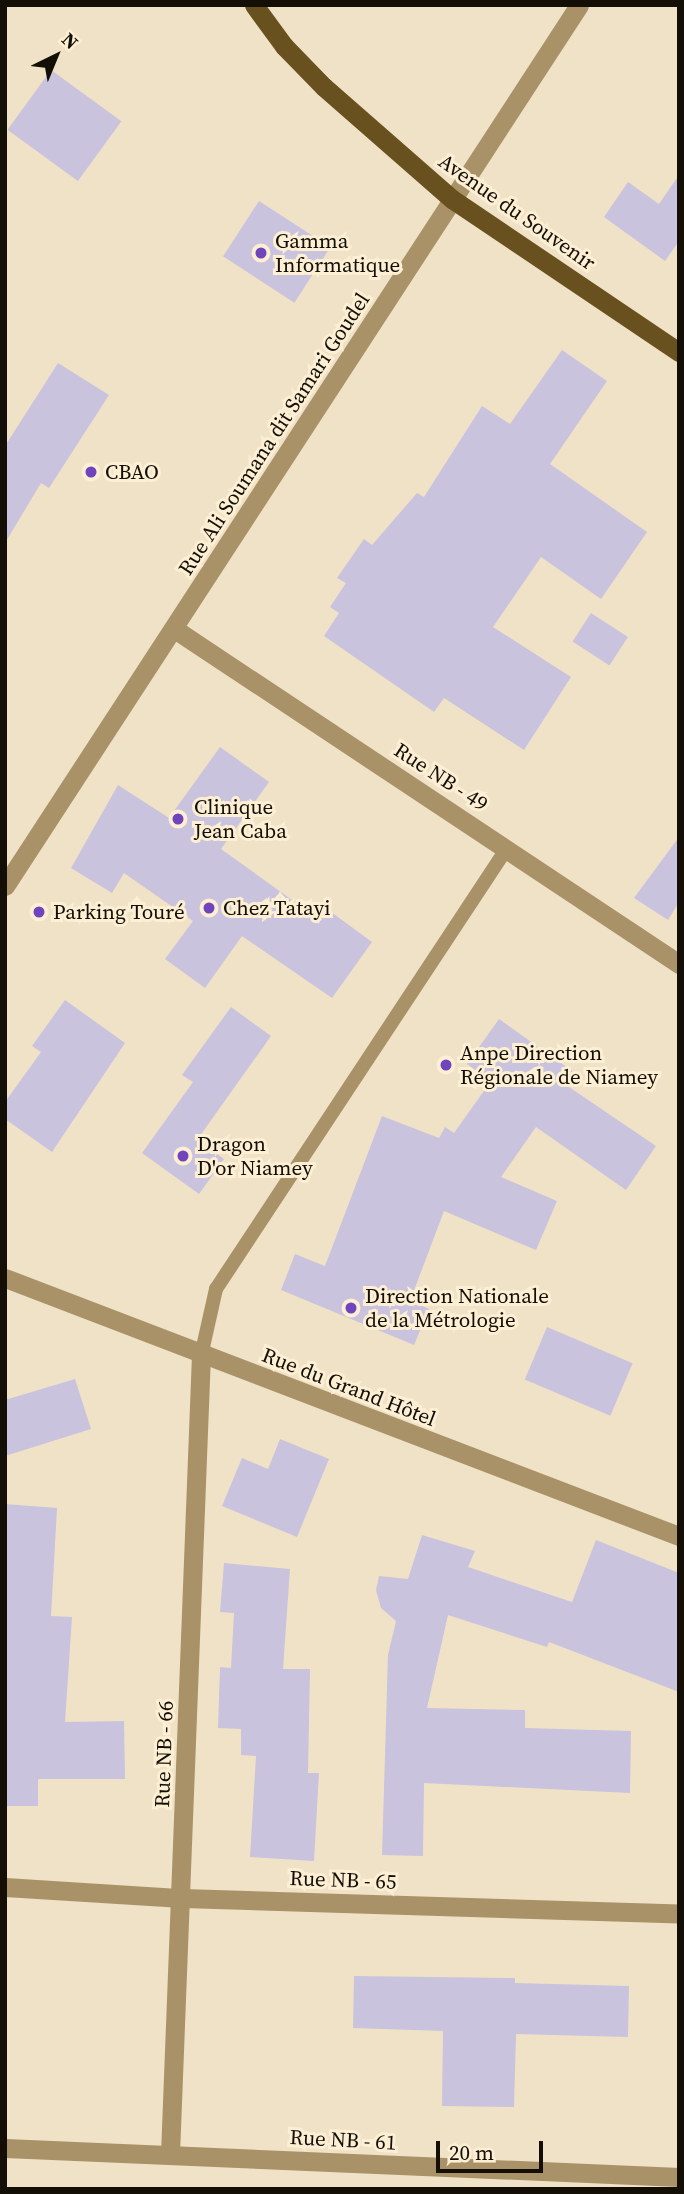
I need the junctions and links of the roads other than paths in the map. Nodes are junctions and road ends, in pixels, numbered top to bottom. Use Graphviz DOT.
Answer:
graph roads {
  1 [pos="254,5"];
  2 [pos="579,5"];
  3 [pos="452,199"];
  4 [pos="679,352"];
  5 [pos="176,630"];
  6 [pos="507,848"];
  7 [pos="5,886"];
  8 [pos="679,964"];
  9 [pos="5,1278"];
  10 [pos="201,1356"];
  11 [pos="679,1536"];
  12 [pos="5,1887"];
  13 [pos="182,1898"];
  14 [pos="679,1914"];
  15 [pos="5,2148"];
  16 [pos="170,2154"];
  17 [pos="679,2178"];
  1 -- 3 [label="main road, Avenue du Souvenir"];
  2 -- 3 [label="street, Rue Ali Soumana dit Samari Goudel"];
  3 -- 4 [label="main road, Avenue du Souvenir"];
  3 -- 5 [label="street, Rue Ali Soumana dit Samari Goudel"];
  5 -- 6 [label="street, Rue NB - 49"];
  5 -- 7 [label="street, Rue Ali Soumana dit Samari Goudel"];
  6 -- 8 [label="street, Rue NB - 49"];
  6 -- 10 [label="lane"];
  9 -- 10 [label="street, Rue du Grand Hôtel"];
  10 -- 11 [label="street, Rue du Grand Hôtel"];
  10 -- 13 [label="street, Rue NB - 66"];
  12 -- 13 [label="street, Rue NB - 65"];
  13 -- 14 [label="street, Rue NB - 65"];
  13 -- 16 [label="street, Rue NB - 66"];
  15 -- 16 [label="street, Rue NB - 61"];
  16 -- 17 [label="street, Rue NB - 61"];
}
